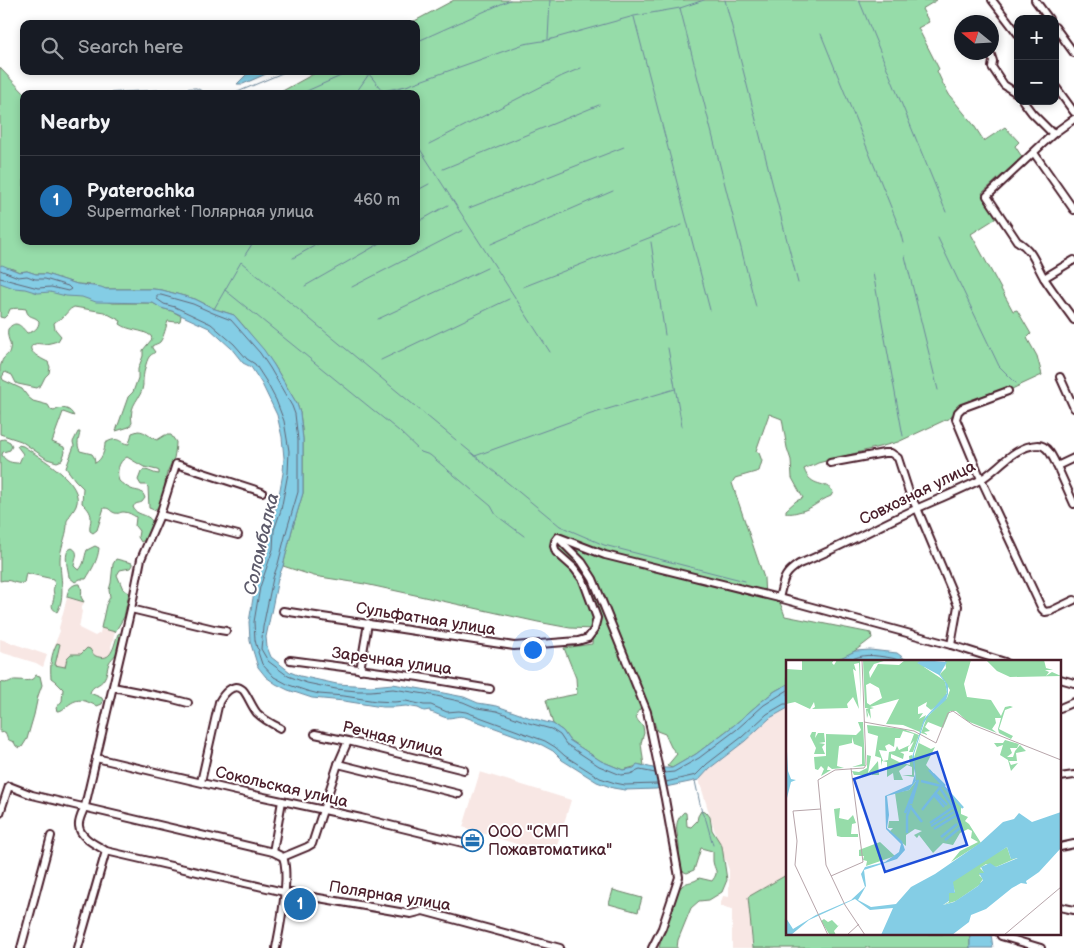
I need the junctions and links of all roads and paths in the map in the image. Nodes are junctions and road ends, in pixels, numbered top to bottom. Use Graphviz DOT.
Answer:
graph roads {
  1 [pos="992,0"];
  2 [pos="1035,0"];
  3 [pos="1046,15"];
  4 [pos="1014,29"];
  5 [pos="1059,32"];
  6 [pos="1074,52"];
  7 [pos="993,60"];
  8 [pos="1014,91"];
  9 [pos="1059,91"];
  10 [pos="1026,105"];
  11 [pos="1074,112"];
  12 [pos="1074,119"];
  13 [pos="1053,134"];
  14 [pos="1034,153"];
  15 [pos="1074,210"];
  16 [pos="1074,260"];
  17 [pos="1044,278"];
  18 [pos="1074,320"];
  19 [pos="1060,377"];
  20 [pos="1008,392"];
  21 [pos="1074,408"];
  22 [pos="1074,458"];
  23 [pos="830,462"];
  24 [pos="1057,466"];
  25 [pos="981,479"];
  26 [pos="262,492"];
  27 [pos="1074,504"];
  28 [pos="917,508"];
  29 [pos="160,515"];
  30 [pos="238,535"];
  31 [pos="558,537"];
  32 [pos="779,598"];
  33 [pos="1074,600"];
  34 [pos="131,609"];
  35 [pos="283,611"];
  36 [pos="368,623"];
  37 [pos="226,630"];
  38 [pos="951,645"];
  39 [pos="290,660"];
  40 [pos="999,660"];
  41 [pos="360,670"];
  42 [pos="113,687"];
  43 [pos="490,689"];
  44 [pos="1074,702"];
  45 [pos="188,703"];
  46 [pos="1062,707"];
  47 [pos="280,728"];
  48 [pos="315,734"];
  49 [pos="348,740"];
  50 [pos="96,758"];
  51 [pos="338,764"];
  52 [pos="464,770"];
  53 [pos="201,782"];
  54 [pos="459,794"];
  55 [pos="282,801"];
  56 [pos="84,806"];
  57 [pos="323,810"];
  58 [pos="0,813"];
  59 [pos="51,836"];
  60 [pos="463,843"];
  61 [pos="106,850"];
  62 [pos="273,852"];
  63 [pos="283,858"];
  64 [pos="284,892"];
  65 [pos="1001,936"];
  66 [pos="21,948"];
  67 [pos="78,948"];
  68 [pos="276,948"];
  69 [pos="560,948"];
  70 [pos="652,948"];
  71 [pos="1041,948"];
  1 -- 4 [label="street"];
  2 -- 3 [label="street"];
  5 -- 6 [label="street"];
  7 -- 8 [label="street"];
  9 -- 11 [label="street"];
  10 -- 13 [label="street"];
  12 -- 13 [label="street"];
  13 -- 14 [label="street"];
  14 -- 15 [label="street"];
  14 -- 17 [label="street"];
  16 -- 17 [label="street"];
  17 -- 18 [label="street"];
  19 -- 21 [label="street"];
  20 -- 25 [label="street"];
  22 -- 24 [label="street"];
  23 -- 28 [label="street"];
  24 -- 25 [label="street, Совхозная улица"];
  24 -- 27 [label="street, Совхозная улица"];
  25 -- 28 [label="street, Совхозная улица"];
  25 -- 33 [label="street"];
  26 -- 29 [label="street"];
  28 -- 32 [label="street, Совхозная улица"];
  28 -- 38 [label="street"];
  29 -- 30 [label="street"];
  29 -- 34 [label="street"];
  31 -- 32 [label="street"];
  31 -- 36 [label="street, Сульфатная улица"];
  31 -- 70 [label="street"];
  32 -- 38 [label="street"];
  34 -- 37 [label="street"];
  34 -- 42 [label="street"];
  35 -- 36 [label="street, Сульфатная улица"];
  36 -- 41 [label="street"];
  38 -- 40 [label="street"];
  39 -- 41 [label="street, Заречная улица"];
  41 -- 43 [label="street, Заречная улица"];
  42 -- 45 [label="street"];
  42 -- 50 [label="street"];
  44 -- 46 [label="street"];
  47 -- 53 [label="street"];
  48 -- 49 [label="street, Речная улица"];
  49 -- 51 [label="street"];
  49 -- 52 [label="street, Речная улица"];
  50 -- 53 [label="street, Сокольская улица"];
  50 -- 56 [label="street"];
  51 -- 54 [label="street"];
  51 -- 57 [label="street"];
  53 -- 55 [label="street, Сокольская улица"];
  55 -- 57 [label="street, Сокольская улица"];
  55 -- 62 [label="street"];
  56 -- 58 [label="street"];
  56 -- 61 [label="street, Полярная улица"];
  56 -- 62 [label="street"];
  57 -- 60 [label="street, Сокольская улица"];
  57 -- 63 [label="street"];
  59 -- 66 [label="street"];
  61 -- 64 [label="street, Полярная улица"];
  61 -- 67 [label="street"];
  62 -- 63 [label="street"];
  63 -- 64 [label="street"];
  64 -- 68 [label="street"];
  64 -- 69 [label="street, Полярная улица"];
  65 -- 71 [label="street"];
}
